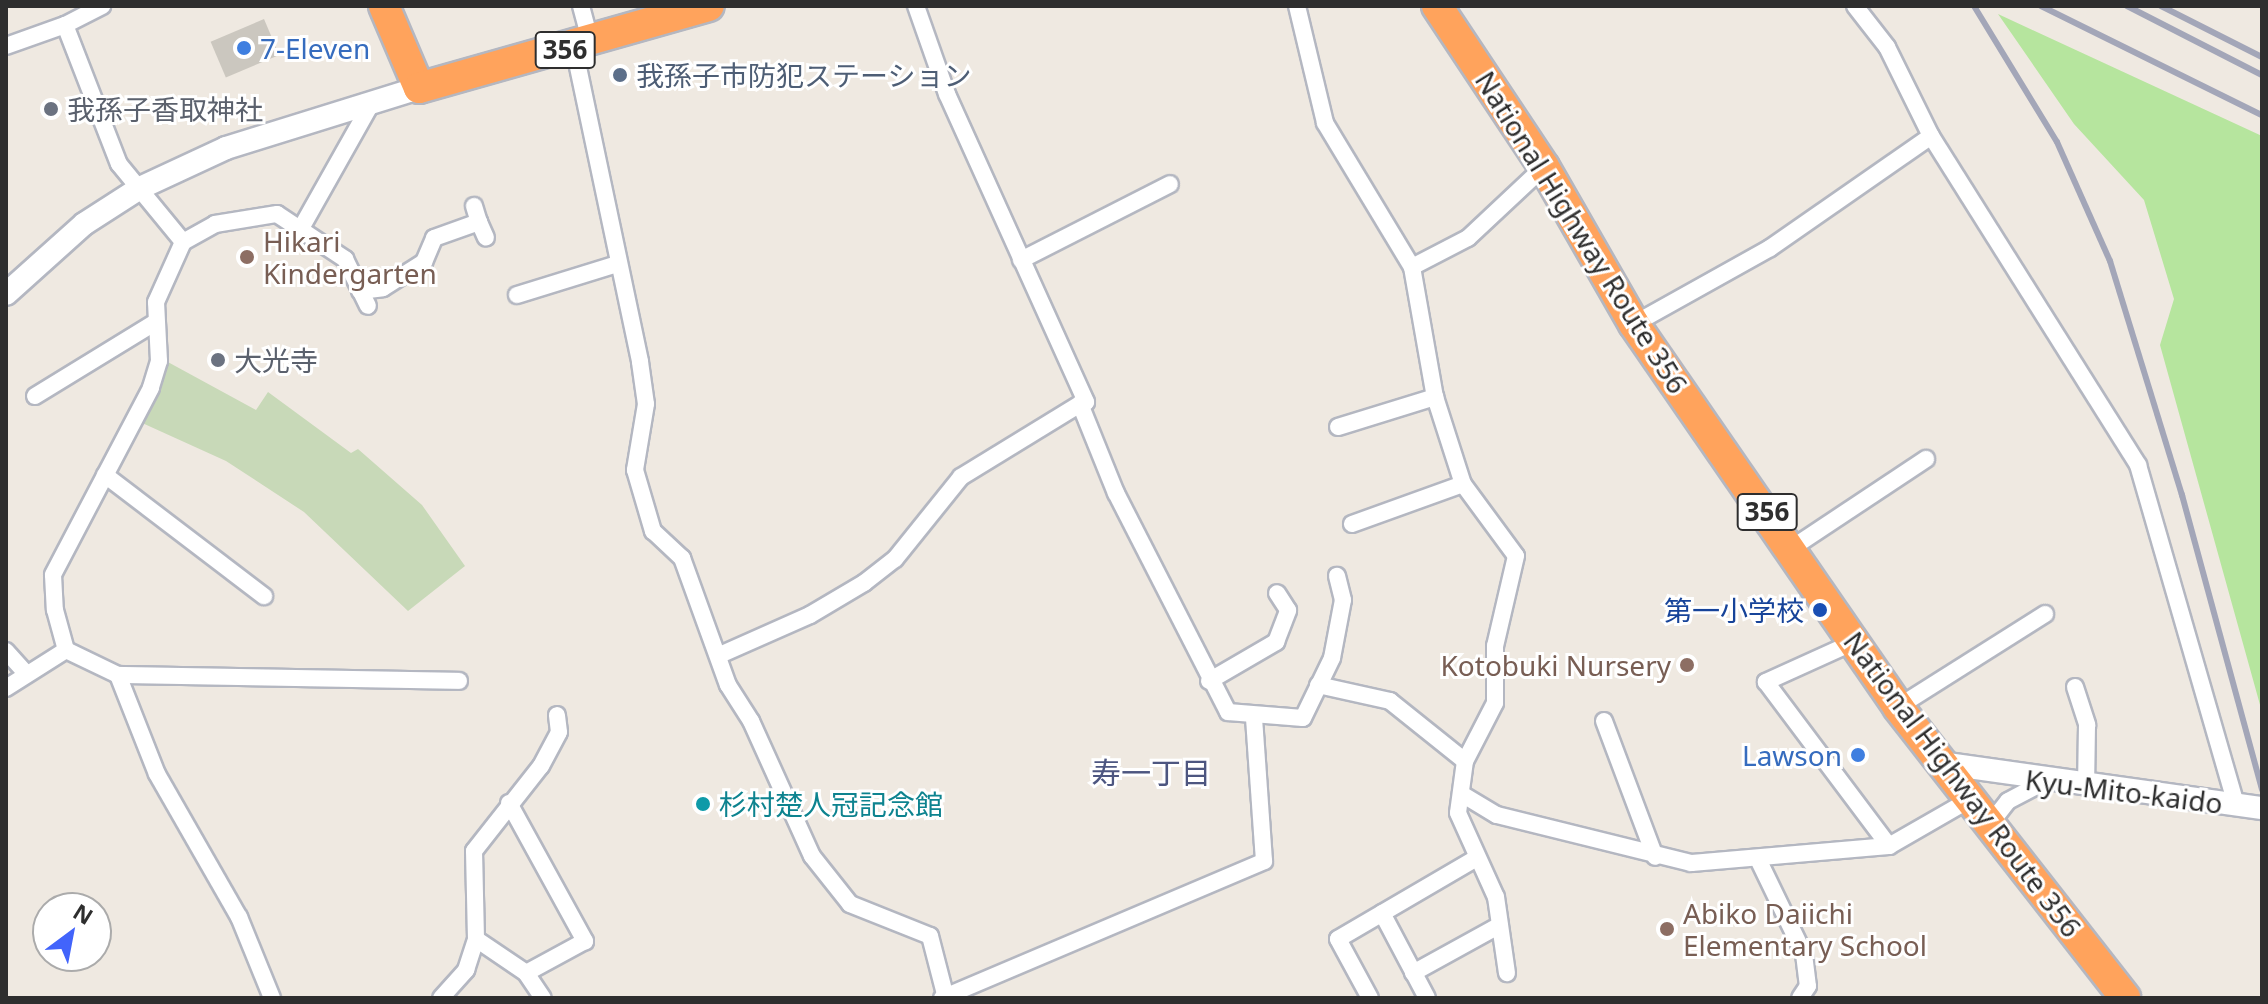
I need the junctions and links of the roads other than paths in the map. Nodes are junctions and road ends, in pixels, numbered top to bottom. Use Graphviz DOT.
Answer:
graph roads {
  1 [pos="102,6"];
  2 [pos="384,6"];
  3 [pos="581,6"];
  4 [pos="709,6"];
  5 [pos="916,6"];
  6 [pos="1297,6"];
  7 [pos="1437,6"];
  8 [pos="1855,6"];
  9 [pos="65,25"];
  10 [pos="6,46"];
  11 [pos="582,46"];
  12 [pos="419,88"];
  13 [pos="370,106"];
  14 [pos="1931,136"];
  15 [pos="1544,167"];
  16 [pos="1170,184"];
  17 [pos="140,188"];
  18 [pos="300,230"];
  19 [pos="486,238"];
  20 [pos="183,242"];
  21 [pos="1021,260"];
  22 [pos="617,264"];
  23 [pos="1412,267"];
  24 [pos="6,294"];
  25 [pos="517,295"];
  26 [pos="154,323"];
  27 [pos="1634,324"];
  28 [pos="35,396"];
  29 [pos="1435,397"];
  30 [pos="1080,404"];
  31 [pos="1338,427"];
  32 [pos="1926,459"];
  33 [pos="105,475"];
  34 [pos="1463,484"];
  35 [pos="1352,524"];
  36 [pos="1792,548"];
  37 [pos="1337,576"];
  38 [pos="1277,593"];
  39 [pos="264,596"];
  40 [pos="2045,614"];
  41 [pos="1854,642"];
  42 [pos="66,650"];
  43 [pos="6,651"];
  44 [pos="722,654"];
  45 [pos="27,674"];
  46 [pos="118,675"];
  47 [pos="459,681"];
  48 [pos="1209,681"];
  49 [pos="1318,685"];
  50 [pos="2075,687"];
  51 [pos="6,688"];
  52 [pos="1898,707"];
  53 [pos="557,715"];
  54 [pos="1254,717"];
  55 [pos="1604,721"];
  56 [pos="1465,761"];
  57 [pos="1940,763"];
  58 [pos="2044,782"];
  59 [pos="2086,787"];
  60 [pos="1465,796"];
  61 [pos="1969,800"];
  62 [pos="509,803"];
  63 [pos="2236,804"];
  64 [pos="2262,808"];
  65 [pos="1990,824"];
  66 [pos="1889,846"];
  67 [pos="1655,857"];
  68 [pos="1475,859"];
  69 [pos="1758,859"];
  70 [pos="1382,913"];
  71 [pos="1500,925"];
  72 [pos="476,939"];
  73 [pos="526,973"];
  74 [pos="1413,973"];
  75 [pos="1507,973"];
  76 [pos="945,997"];
  77 [pos="272,998"];
  78 [pos="441,998"];
  79 [pos="543,998"];
  80 [pos="1370,998"];
  81 [pos="1427,998"];
  82 [pos="1800,998"];
  83 [pos="2125,998"];
  1 -- 9 [label="street"];
  2 -- 12 [label="highway"];
  3 -- 11 [label="street"];
  4 -- 11 [label="highway, 356"];
  5 -- 21 [label="street"];
  6 -- 23 [label="street"];
  7 -- 15 [label="highway, National Highway Route 356 / 356"];
  8 -- 14 [label="street"];
  9 -- 10 [label="street"];
  9 -- 17 [label="street"];
  11 -- 12 [label="highway, 356"];
  11 -- 22 [label="street"];
  12 -- 13 [label="street"];
  13 -- 17 [label="street"];
  13 -- 18 [label="street"];
  14 -- 27 [label="street"];
  14 -- 63 [label="street"];
  15 -- 23 [label="street"];
  15 -- 27 [label="highway, National Highway Route 356 / 356"];
  16 -- 21 [label="street"];
  17 -- 20 [label="street"];
  17 -- 24 [label="street"];
  18 -- 19 [label="street"];
  18 -- 20 [label="street"];
  20 -- 26 [label="street"];
  21 -- 30 [label="street"];
  22 -- 25 [label="street"];
  22 -- 44 [label="street"];
  23 -- 29 [label="street"];
  26 -- 28 [label="street"];
  26 -- 33 [label="street"];
  27 -- 36 [label="highway, National Highway Route 356 / 356"];
  29 -- 31 [label="street"];
  29 -- 34 [label="street"];
  30 -- 44 [label="street"];
  30 -- 48 [label="street"];
  32 -- 36 [label="street"];
  33 -- 39 [label="street"];
  33 -- 42 [label="street"];
  34 -- 35 [label="street"];
  34 -- 56 [label="street"];
  36 -- 41 [label="highway, National Highway Route 356 / 356"];
  37 -- 49 [label="street"];
  38 -- 48 [label="street"];
  40 -- 52 [label="street"];
  41 -- 52 [label="highway, National Highway Route 356 / 356"];
  41 -- 66 [label="street"];
  42 -- 45 [label="street"];
  42 -- 46 [label="street"];
  43 -- 45 [label="street"];
  44 -- 76 [label="street"];
  45 -- 51 [label="street"];
  46 -- 47 [label="street"];
  46 -- 77 [label="street"];
  48 -- 54 [label="street"];
  49 -- 54 [label="street"];
  49 -- 56 [label="street"];
  50 -- 59 [label="street"];
  52 -- 57 [label="highway, National Highway Route 356 / 356"];
  53 -- 62 [label="street"];
  54 -- 76 [label="street"];
  55 -- 67 [label="street"];
  56 -- 60 [label="street"];
  57 -- 58 [label="street, Kyu-Mito-kaido"];
  57 -- 61 [label="highway, National Highway Route 356 / 356"];
  58 -- 59 [label="street, Kyu-Mito-kaido"];
  58 -- 65 [label="street"];
  59 -- 63 [label="street, Kyu-Mito-kaido"];
  60 -- 67 [label="street"];
  60 -- 68 [label="street"];
  61 -- 65 [label="highway, National Highway Route 356 / 356"];
  61 -- 66 [label="street"];
  62 -- 72 [label="street"];
  62 -- 73 [label="street"];
  63 -- 64 [label="street, Kyu-Mito-kaido"];
  65 -- 83 [label="highway, National Highway Route 356 / 356"];
  66 -- 69 [label="street"];
  67 -- 69 [label="street"];
  68 -- 70 [label="street"];
  68 -- 71 [label="street"];
  69 -- 82 [label="street"];
  70 -- 74 [label="street"];
  70 -- 80 [label="street"];
  71 -- 74 [label="street"];
  71 -- 75 [label="street"];
  72 -- 73 [label="street"];
  72 -- 78 [label="street"];
  73 -- 79 [label="street"];
  74 -- 81 [label="street"];
}
